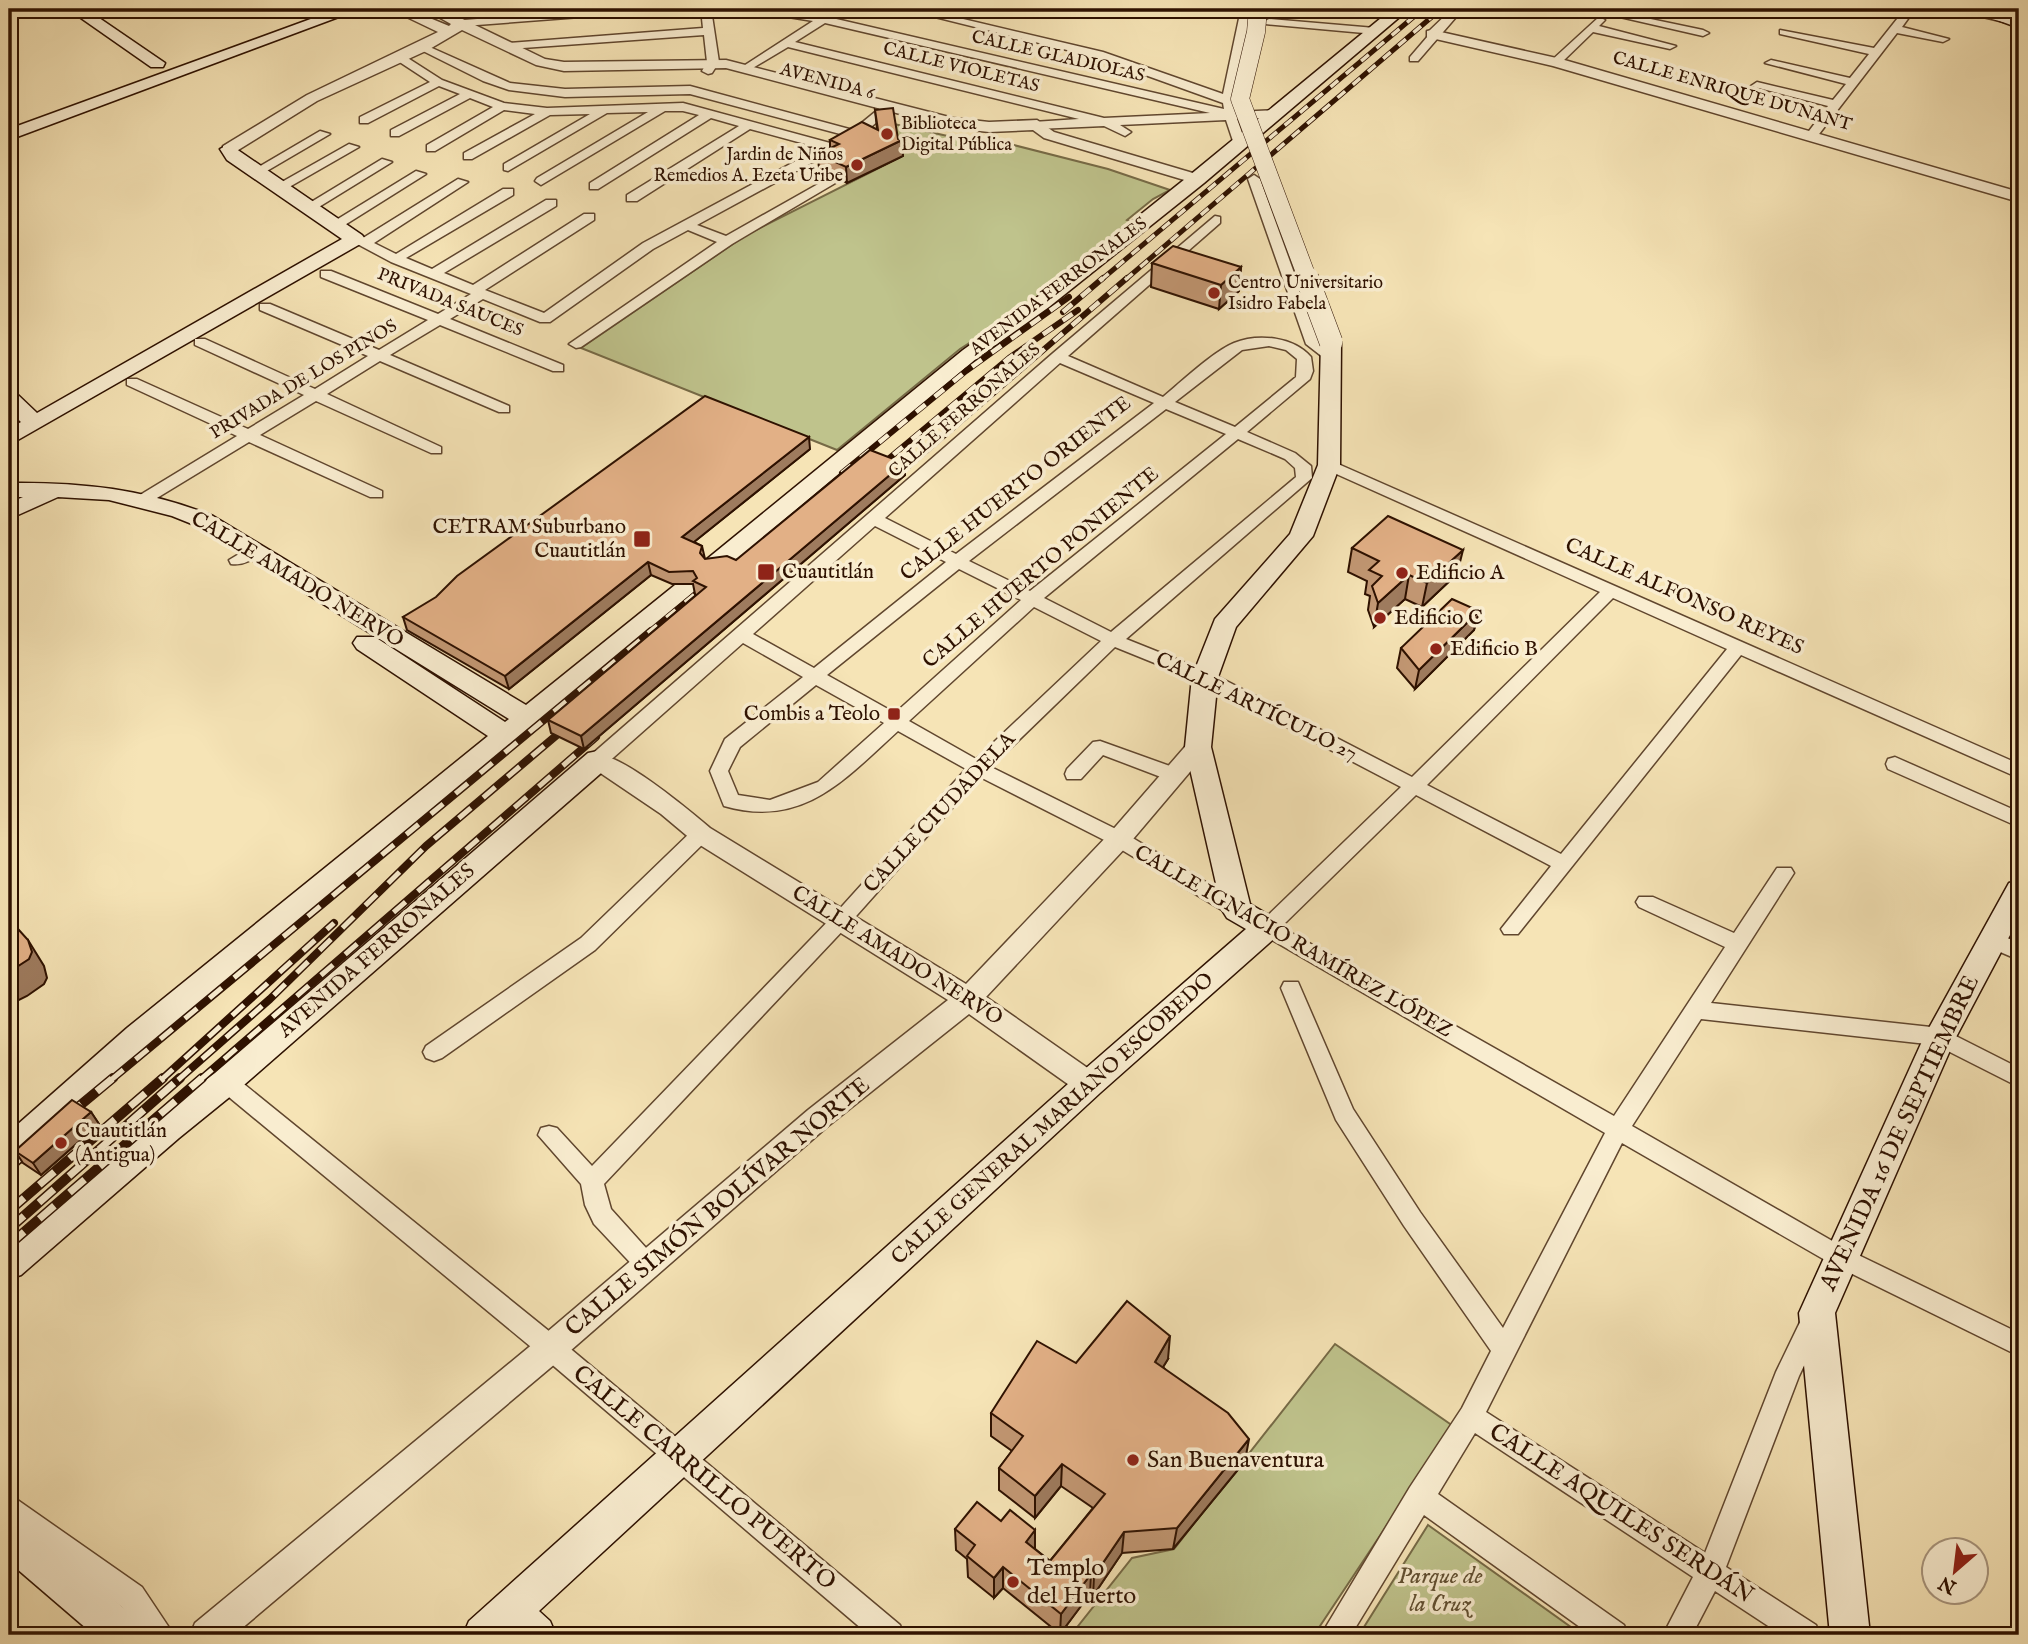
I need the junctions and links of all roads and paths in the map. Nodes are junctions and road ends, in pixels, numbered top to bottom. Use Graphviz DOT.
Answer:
graph roads {
  1 [pos="76,9"];
  2 [pos="305,9"];
  3 [pos="352,9"];
  4 [pos="397,9"];
  5 [pos="431,9"];
  6 [pos="646,9"];
  7 [pos="706,9"];
  8 [pos="757,9"];
  9 [pos="840,9"];
  10 [pos="908,9"];
  11 [pos="1231,9"];
  12 [pos="1401,9"];
  13 [pos="1458,9"];
  14 [pos="1910,9"];
  15 [pos="1955,9"];
  16 [pos="1608,10"];
  17 [pos="1255,12"];
  18 [pos="2002,14"];
  19 [pos="824,19"];
  20 [pos="464,23"];
  21 [pos="1591,28"];
  22 [pos="1894,29"];
  23 [pos="709,31"];
  24 [pos="1375,31"];
  25 [pos="449,32"];
  26 [pos="1784,32"];
  27 [pos="1703,33"];
  28 [pos="1434,35"];
  29 [pos="1943,39"];
  30 [pos="786,43"];
  31 [pos="509,46"];
  32 [pos="1670,46"];
  33 [pos="422,47"];
  34 [pos="1876,52"];
  35 [pos="399,57"];
  36 [pos="1414,59"];
  37 [pos="1556,62"];
  38 [pos="1771,63"];
  39 [pos="153,64"];
  40 [pos="710,67"];
  41 [pos="746,69"];
  42 [pos="619,70"];
  43 [pos="176,72"];
  44 [pos="438,82"];
  45 [pos="1853,82"];
  46 [pos="1757,86"];
  47 [pos="536,91"];
  48 [pos="630,93"];
  49 [pos="467,95"];
  50 [pos="1227,100"];
  51 [pos="1835,104"];
  52 [pos="502,106"];
  53 [pos="665,106"];
  54 [pos="631,108"];
  55 [pos="520,109"];
  56 [pos="884,111"];
  57 [pos="547,112"];
  58 [pos="603,112"];
  59 [pos="709,114"];
  60 [pos="9,118"];
  61 [pos="364,120"];
  62 [pos="1108,123"];
  63 [pos="748,125"];
  64 [pos="1246,128"];
  65 [pos="1043,130"];
  66 [pos="1125,132"];
  67 [pos="396,133"];
  68 [pos="324,134"];
  69 [pos="855,134"];
  70 [pos="9,135"];
  71 [pos="1812,135"];
  72 [pos="354,147"];
  73 [pos="832,147"];
  74 [pos="431,148"];
  75 [pos="229,149"];
  76 [pos="468,156"];
  77 [pos="386,162"];
  78 [pos="508,167"];
  79 [pos="256,172"];
  80 [pos="420,174"];
  81 [pos="1197,179"];
  82 [pos="1254,179"];
  83 [pos="541,181"];
  84 [pos="831,182"];
  85 [pos="462,183"];
  86 [pos="594,186"];
  87 [pos="279,187"];
  88 [pos="508,192"];
  89 [pos="2019,197"];
  90 [pos="632,198"];
  91 [pos="551,203"];
  92 [pos="309,207"];
  93 [pos="589,217"];
  94 [pos="1215,220"];
  95 [pos="335,225"];
  96 [pos="687,225"];
  97 [pos="359,241"];
  98 [pos="727,241"];
  99 [pos="396,259"];
  100 [pos="326,274"];
  101 [pos="433,274"];
  102 [pos="477,293"];
  103 [pos="265,307"];
  104 [pos="440,319"];
  105 [pos="200,342"];
  106 [pos="576,344"];
  107 [pos="1291,347"];
  108 [pos="1330,349"];
  109 [pos="380,356"];
  110 [pos="1057,357"];
  111 [pos="558,368"];
  112 [pos="132,382"];
  113 [pos="316,395"];
  114 [pos="9,399"];
  115 [pos="1165,403"];
  116 [pos="504,409"];
  117 [pos="35,423"];
  118 [pos="1238,433"];
  119 [pos="250,435"];
  120 [pos="9,438"];
  121 [pos="436,450"];
  122 [pos="1329,465"];
  123 [pos="60,488"];
  124 [pos="9,490"];
  125 [pos="376,494"];
  126 [pos="146,498"];
  127 [pos="21,501"];
  128 [pos="9,512"];
  129 [pos="872,518"];
  130 [pos="245,555"];
  131 [pos="958,561"];
  132 [pos="716,564"];
  133 [pos="684,590"];
  134 [pos="1611,590"];
  135 [pos="1033,598"];
  136 [pos="743,635"];
  137 [pos="1113,640"];
  138 [pos="1739,646"];
  139 [pos="815,676"];
  140 [pos="1205,677"];
  141 [pos="898,721"];
  142 [pos="516,727"];
  143 [pos="1198,747"];
  144 [pos="598,760"];
  145 [pos="1895,764"];
  146 [pos="978,768"];
  147 [pos="2019,771"];
  148 [pos="1074,774"];
  149 [pos="1174,775"];
  150 [pos="1412,786"];
  151 [pos="731,801"];
  152 [pos="2019,820"];
  153 [pos="701,834"];
  154 [pos="1119,839"];
  155 [pos="1564,864"];
  156 [pos="1784,873"];
  157 [pos="1646,902"];
  158 [pos="2015,906"];
  159 [pos="1237,910"];
  160 [pos="842,919"];
  161 [pos="1267,928"];
  162 [pos="1511,929"];
  163 [pos="1991,939"];
  164 [pos="1739,944"];
  165 [pos="2019,952"];
  166 [pos="1290,988"];
  167 [pos="968,999"];
  168 [pos="1698,1010"];
  169 [pos="1940,1037"];
  170 [pos="434,1052"];
  171 [pos="2019,1078"];
  172 [pos="226,1082"];
  173 [pos="1089,1084"];
  174 [pos="1618,1129"];
  175 [pos="549,1135"];
  176 [pos="9,1152"];
  177 [pos="592,1181"];
  178 [pos="1840,1257"];
  179 [pos="9,1264"];
  180 [pos="648,1266"];
  181 [pos="1817,1313"];
  182 [pos="2019,1345"];
  183 [pos="551,1349"];
  184 [pos="1504,1349"];
  185 [pos="1471,1416"];
  186 [pos="679,1458"];
  187 [pos="1419,1496"];
  188 [pos="9,1507"];
  189 [pos="9,1537"];
  190 [pos="1711,1571"];
  191 [pos="509,1627"];
  192 [pos="125,1635"];
  193 [pos="160,1635"];
  194 [pos="207,1635"];
  195 [pos="890,1635"];
  196 [pos="1335,1635"];
  197 [pos="1614,1635"];
  198 [pos="1676,1635"];
  199 [pos="1806,1635"];
  200 [pos="1850,1635"];
  1 -- 39 [label="main road"];
  2 -- 39 [label="main road"];
  3 -- 43 [label="main road"];
  4 -- 25 [label="street, AVENIDA 6"];
  5 -- 20 [label="street, AVENIDA 6"];
  6 -- 20 [label="street"];
  7 -- 23 [label="street"];
  8 -- 19 [label="street, CALLE GLADIOLAS"];
  9 -- 19 [label="street"];
  10 -- 50 [label="street"];
  11 -- 17 [label="street"];
  12 -- 24 [label="main road, AVENIDA FERRONALES"];
  13 -- 28 [label="street"];
  14 -- 22 [label="street"];
  15 -- 18 [label="street"];
  16 -- 21 [label="street"];
  16 -- 27 [label="street"];
  17 -- 24 [label="street"];
  17 -- 50 [label="street"];
  17 -- 64 [label="main road, bridge"];
  19 -- 30 [label="street"];
  19 -- 64 [label="street, CALLE GLADIOLAS"];
  20 -- 25 [label="street"];
  20 -- 31 [label="street, AVENIDA 6"];
  21 -- 32 [label="street"];
  21 -- 37 [label="street"];
  22 -- 29 [label="street"];
  22 -- 34 [label="street"];
  23 -- 31 [label="street"];
  23 -- 40 [label="street"];
  24 -- 64 [label="main road, AVENIDA FERRONALES"];
  25 -- 33 [label="street"];
  25 -- 42 [label="street, AVENIDA 6"];
  26 -- 34 [label="street"];
  28 -- 36 [label="street"];
  28 -- 37 [label="street, CALLE ENRIQUE DUNANT"];
  30 -- 41 [label="street"];
  30 -- 62 [label="street, CALLE VIOLETAS"];
  31 -- 42 [label="street, AVENIDA 6"];
  33 -- 35 [label="street"];
  33 -- 47 [label="street"];
  34 -- 45 [label="street"];
  35 -- 44 [label="street"];
  35 -- 75 [label="street"];
  37 -- 71 [label="street, CALLE ENRIQUE DUNANT"];
  38 -- 45 [label="street"];
  39 -- 43 [label="main road"];
  39 -- 60 [label="main road"];
  40 -- 41 [label="street, AVENIDA 6"];
  40 -- 42 [label="street, AVENIDA 6"];
  40 -- 56 [label="street, AVENIDA 6"];
  41 -- 56 [label="street, AVENIDA 6"];
  43 -- 70 [label="main road"];
  44 -- 49 [label="street"];
  44 -- 61 [label="street"];
  45 -- 51 [label="street"];
  46 -- 51 [label="street"];
  47 -- 48 [label="street"];
  47 -- 55 [label="street"];
  48 -- 54 [label="street"];
  48 -- 69 [label="street"];
  49 -- 52 [label="street"];
  49 -- 67 [label="street"];
  50 -- 64 [label="street"];
  51 -- 71 [label="street"];
  52 -- 55 [label="street"];
  52 -- 74 [label="street"];
  53 -- 54 [label="street"];
  53 -- 59 [label="street"];
  53 -- 83 [label="street"];
  54 -- 58 [label="street"];
  55 -- 57 [label="street"];
  56 -- 65 [label="street, AVENIDA 6"];
  56 -- 69 [label="street"];
  57 -- 58 [label="street"];
  57 -- 76 [label="street"];
  58 -- 78 [label="street"];
  59 -- 63 [label="street"];
  59 -- 86 [label="street"];
  62 -- 64 [label="street, AVENIDA 6"];
  62 -- 65 [label="street, AVENIDA 6"];
  62 -- 66 [label="street, CALLE VIOLETAS"];
  63 -- 73 [label="street"];
  63 -- 90 [label="street"];
  64 -- 66 [label="street, AVENIDA 6"];
  64 -- 81 [label="main road, AVENIDA FERRONALES"];
  64 -- 108 [label="main road, bridge"];
  65 -- 66 [label="street, AVENIDA 6"];
  65 -- 81 [label="street"];
  68 -- 79 [label="street"];
  69 -- 73 [label="street"];
  71 -- 89 [label="street, CALLE ENRIQUE DUNANT"];
  72 -- 87 [label="street"];
  73 -- 96 [label="street"];
  75 -- 79 [label="main road"];
  77 -- 92 [label="street"];
  79 -- 87 [label="main road"];
  80 -- 95 [label="street"];
  81 -- 132 [label="main road, AVENIDA FERRONALES"];
  82 -- 108 [label="street"];
  84 -- 98 [label="street"];
  85 -- 97 [label="street"];
  87 -- 92 [label="main road"];
  88 -- 99 [label="street"];
  91 -- 101 [label="street"];
  92 -- 95 [label="main road"];
  93 -- 102 [label="street, PRIVADA DE LOS PINOS"];
  94 -- 110 [label="street, CALLE FERRONALES"];
  95 -- 97 [label="main road"];
  96 -- 98 [label="street"];
  96 -- 102 [label="street"];
  97 -- 99 [label="street"];
  97 -- 117 [label="main road"];
  98 -- 106 [label="street"];
  99 -- 101 [label="street"];
  100 -- 104 [label="street, PRIVADA SAUCES"];
  101 -- 102 [label="street"];
  102 -- 104 [label="street, PRIVADA DE LOS PINOS"];
  103 -- 109 [label="street"];
  104 -- 109 [label="street, PRIVADA DE LOS PINOS"];
  104 -- 111 [label="street, PRIVADA SAUCES"];
  105 -- 113 [label="street"];
  107 -- 115 [label="street, CALLE HUERTO ORIENTE"];
  107 -- 118 [label="street, CALLE HUERTO PONIENTE"];
  108 -- 122 [label="main road"];
  109 -- 113 [label="street, PRIVADA DE LOS PINOS"];
  109 -- 116 [label="street"];
  110 -- 115 [label="street"];
  110 -- 129 [label="street, CALLE FERRONALES"];
  112 -- 119 [label="street"];
  113 -- 119 [label="street, PRIVADA DE LOS PINOS"];
  113 -- 121 [label="street"];
  114 -- 117 [label="main road"];
  115 -- 118 [label="street"];
  115 -- 131 [label="street, CALLE HUERTO ORIENTE"];
  117 -- 120 [label="main road"];
  118 -- 135 [label="street, CALLE HUERTO PONIENTE"];
  118 -- 137 [label="street, CALLE CIUDADELA"];
  119 -- 125 [label="street"];
  119 -- 126 [label="street, PRIVADA DE LOS PINOS"];
  122 -- 134 [label="street, CALLE ALFONSO REYES"];
  122 -- 140 [label="main road"];
  123 -- 124 [label="main road, CALLE AMADO NERVO"];
  123 -- 126 [label="main road, CALLE AMADO NERVO"];
  123 -- 127 [label="main road"];
  126 -- 130 [label="main road, CALLE AMADO NERVO"];
  127 -- 128 [label="main road"];
  127 -- 130 [label="main road, CALLE AMADO NERVO"];
  129 -- 131 [label="street, CALLE ARTÍCULO 27"];
  129 -- 136 [label="street, CALLE FERRONALES"];
  130 -- 142 [label="main road, CALLE AMADO NERVO"];
  131 -- 135 [label="street, CALLE ARTÍCULO 27"];
  131 -- 139 [label="street, CALLE HUERTO ORIENTE"];
  133 -- 142 [label="main road"];
  134 -- 138 [label="street, CALLE ALFONSO REYES"];
  134 -- 150 [label="street, CALLE GENERAL MARIANO ESCOBEDO"];
  135 -- 137 [label="street, CALLE ARTÍCULO 27"];
  135 -- 141 [label="street, CALLE HUERTO PONIENTE"];
  136 -- 139 [label="street, CALLE IGNACIO RAMÍREZ LÓPEZ"];
  136 -- 144 [label="street, AVENIDA FERRONALES"];
  137 -- 140 [label="street, CALLE ARTÍCULO 27"];
  137 -- 146 [label="street, CALLE CIUDADELA"];
  138 -- 147 [label="street, CALLE ALFONSO REYES"];
  138 -- 155 [label="street"];
  139 -- 141 [label="street, CALLE IGNACIO RAMÍREZ LÓPEZ"];
  139 -- 151 [label="street, CALLE HUERTO ORIENTE"];
  140 -- 143 [label="main road"];
  140 -- 150 [label="street, CALLE ARTÍCULO 27"];
  141 -- 146 [label="street, CALLE IGNACIO RAMÍREZ LÓPEZ"];
  141 -- 151 [label="street, CALLE HUERTO PONIENTE"];
  142 -- 176 [label="main road"];
  143 -- 149 [label="street, CALLE SIMÓN BOLÍVAR NORTE"];
  143 -- 159 [label="main road"];
  144 -- 153 [label="street, CALLE AMADO NERVO"];
  144 -- 172 [label="main road, AVENIDA FERRONALES"];
  145 -- 152 [label="street"];
  146 -- 154 [label="street, CALLE IGNACIO RAMÍREZ LÓPEZ"];
  146 -- 160 [label="street, CALLE CIUDADELA"];
  148 -- 149 [label="street"];
  149 -- 154 [label="street, CALLE SIMÓN BOLÍVAR NORTE"];
  150 -- 155 [label="street, CALLE ARTÍCULO 27"];
  150 -- 161 [label="street, CALLE GENERAL MARIANO ESCOBEDO"];
  153 -- 160 [label="street, CALLE AMADO NERVO"];
  153 -- 170 [label="street"];
  154 -- 159 [label="street, CALLE IGNACIO RAMÍREZ LÓPEZ"];
  154 -- 167 [label="street, CALLE SIMÓN BOLÍVAR NORTE"];
  155 -- 162 [label="street"];
  156 -- 164 [label="street"];
  157 -- 164 [label="street"];
  158 -- 163 [label="main road, AVENIDA 16 DE SEPTIEMBRE"];
  159 -- 161 [label="main road, CALLE IGNACIO RAMÍREZ LÓPEZ"];
  160 -- 167 [label="street, CALLE AMADO NERVO"];
  160 -- 177 [label="street, CALLE CIUDADELA"];
  161 -- 173 [label="main road, CALLE GENERAL MARIANO ESCOBEDO"];
  161 -- 174 [label="street, CALLE IGNACIO RAMÍREZ LÓPEZ"];
  163 -- 165 [label="street"];
  163 -- 169 [label="main road, AVENIDA 16 DE SEPTIEMBRE"];
  164 -- 168 [label="street"];
  166 -- 184 [label="street"];
  167 -- 173 [label="street, CALLE AMADO NERVO"];
  167 -- 180 [label="street, CALLE SIMÓN BOLÍVAR NORTE"];
  168 -- 169 [label="street"];
  168 -- 174 [label="street"];
  169 -- 171 [label="street"];
  169 -- 178 [label="main road, AVENIDA 16 DE SEPTIEMBRE"];
  172 -- 179 [label="main road, AVENIDA FERRONALES"];
  172 -- 183 [label="street, CALLE CARRILLO PUERTO"];
  173 -- 186 [label="main road, CALLE GENERAL MARIANO ESCOBEDO"];
  174 -- 178 [label="street, CALLE IGNACIO RAMÍREZ LÓPEZ"];
  174 -- 184 [label="street"];
  175 -- 177 [label="street"];
  177 -- 180 [label="street"];
  178 -- 181 [label="main road, AVENIDA 16 DE SEPTIEMBRE"];
  178 -- 182 [label="street, CALLE IGNACIO RAMÍREZ LÓPEZ"];
  180 -- 183 [label="street, CALLE SIMÓN BOLÍVAR NORTE"];
  181 -- 190 [label="street"];
  181 -- 200 [label="main road, AVENIDA 16 DE SEPTIEMBRE"];
  183 -- 186 [label="street, CALLE CARRILLO PUERTO"];
  183 -- 194 [label="street, CALLE SIMÓN BOLÍVAR NORTE"];
  184 -- 185 [label="street"];
  185 -- 187 [label="street"];
  185 -- 190 [label="street, CALLE AQUILES SERDÁN"];
  186 -- 191 [label="main road, CALLE GENERAL MARIANO ESCOBEDO"];
  186 -- 195 [label="street, CALLE CARRILLO PUERTO"];
  187 -- 196 [label="street"];
  187 -- 197 [label="street"];
  188 -- 193 [label="street"];
  189 -- 192 [label="main road"];
  190 -- 198 [label="street"];
  190 -- 199 [label="street, CALLE AQUILES SERDÁN"];
}
